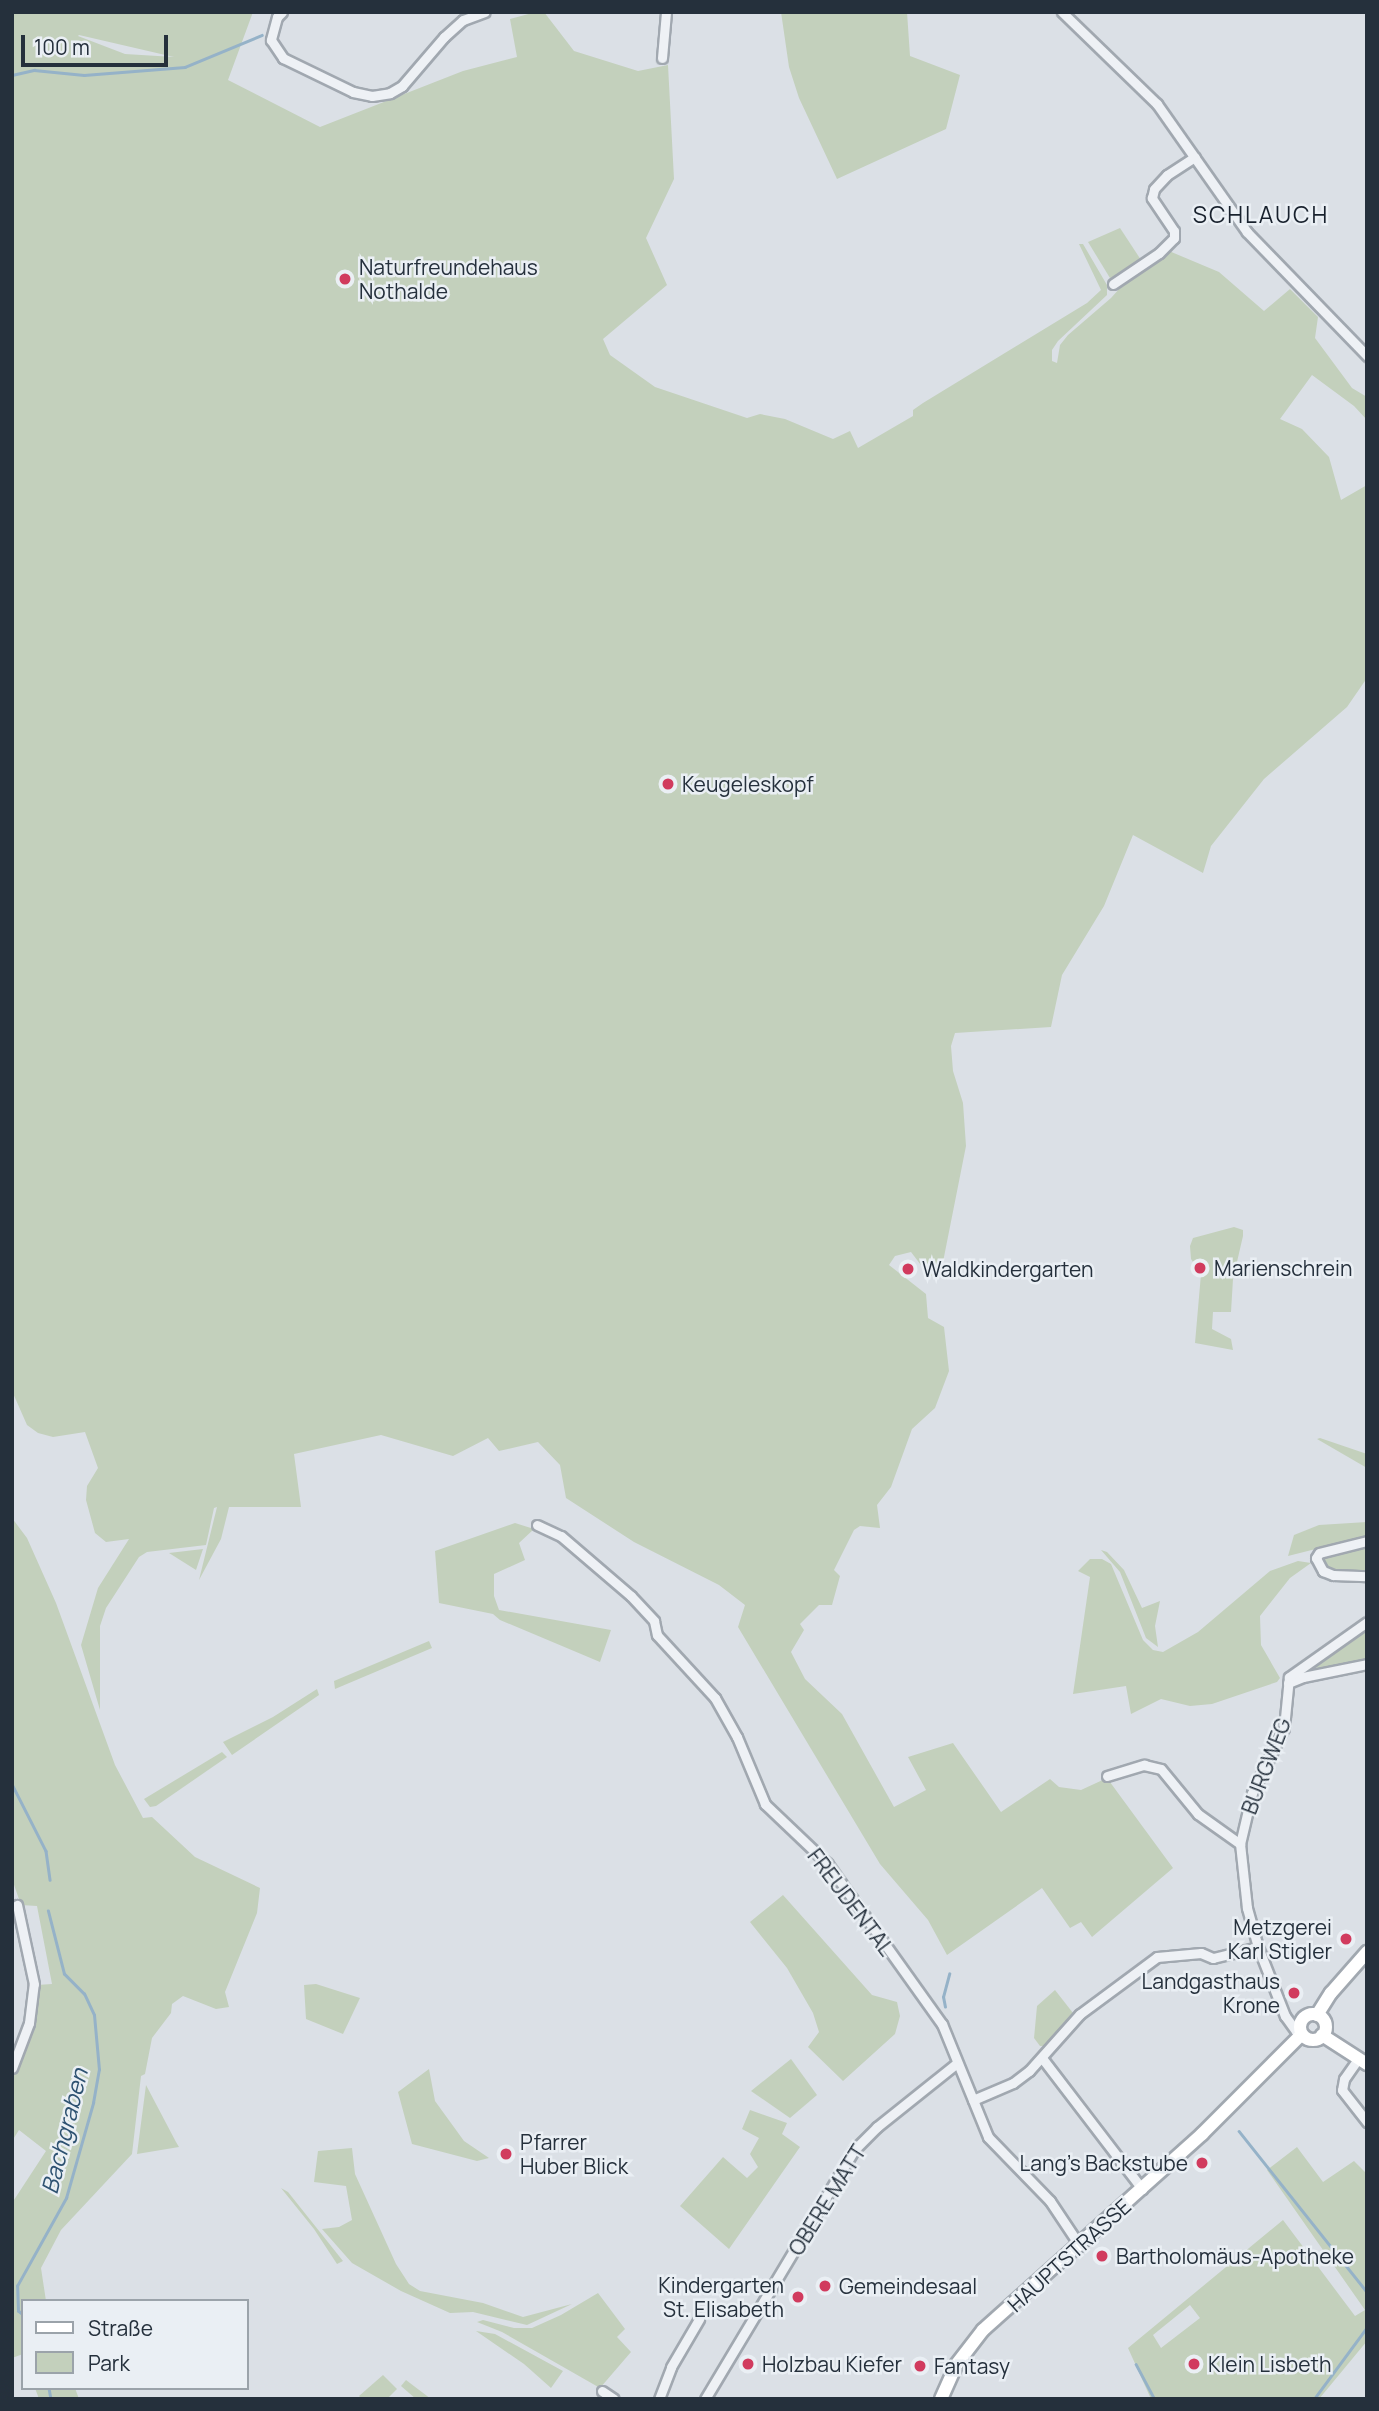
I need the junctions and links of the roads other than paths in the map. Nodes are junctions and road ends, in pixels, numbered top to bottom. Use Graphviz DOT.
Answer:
graph roads {
  1 [pos="282,12"];
  2 [pos="485,12"];
  3 [pos="666,12"];
  4 [pos="1062,12"];
  5 [pos="662,58"];
  6 [pos="1195,157"];
  7 [pos="1113,285"];
  8 [pos="1367,356"];
  9 [pos="537,1525"];
  10 [pos="1367,1542"];
  11 [pos="1367,1576"];
  12 [pos="1367,1622"];
  13 [pos="1367,1664"];
  14 [pos="1288,1683"];
  15 [pos="1107,1776"];
  16 [pos="1240,1844"];
  17 [pos="18,1905"];
  18 [pos="1258,1947"];
  19 [pos="1367,1952"];
  20 [pos="1317,2015"];
  21 [pos="1302,2033"];
  22 [pos="1322,2035"];
  23 [pos="1042,2058"];
  24 [pos="1362,2061"];
  25 [pos="957,2063"];
  26 [pos="12,2068"];
  27 [pos="973,2100"];
  28 [pos="1367,2122"];
  29 [pos="1142,2189"];
  30 [pos="1080,2246"];
  31 [pos="699,2319"];
  32 [pos="602,2391"];
  33 [pos="614,2399"];
  34 [pos="659,2399"];
  35 [pos="705,2399"];
  36 [pos="941,2399"];
  1 -- 2 [label="street"];
  3 -- 5 [label="street"];
  4 -- 6 [label="street"];
  6 -- 7 [label="street"];
  6 -- 8 [label="street"];
  9 -- 25 [label="street, FREUDENTAL"];
  10 -- 11 [label="street"];
  12 -- 14 [label="street"];
  13 -- 14 [label="street"];
  14 -- 16 [label="street, BURGWEG"];
  15 -- 16 [label="street"];
  16 -- 18 [label="street, BURGWEG"];
  17 -- 26 [label="street"];
  18 -- 21 [label="street, BURGWEG"];
  18 -- 23 [label="street"];
  19 -- 20 [label="street"];
  20 -- 21 [label="street"];
  20 -- 22 [label="street"];
  21 -- 22 [label="street"];
  21 -- 29 [label="street, HAUPTSTRASSE"];
  22 -- 24 [label="street"];
  23 -- 27 [label="street"];
  23 -- 29 [label="street"];
  24 -- 28 [label="street"];
  25 -- 27 [label="street, FREUDENTAL"];
  25 -- 35 [label="street, OBERE MATT"];
  27 -- 30 [label="street, FREUDENTAL"];
  29 -- 30 [label="street, HAUPTSTRASSE"];
  30 -- 36 [label="street, HAUPTSTRASSE"];
  31 -- 34 [label="street"];
  32 -- 33 [label="street"];
}
